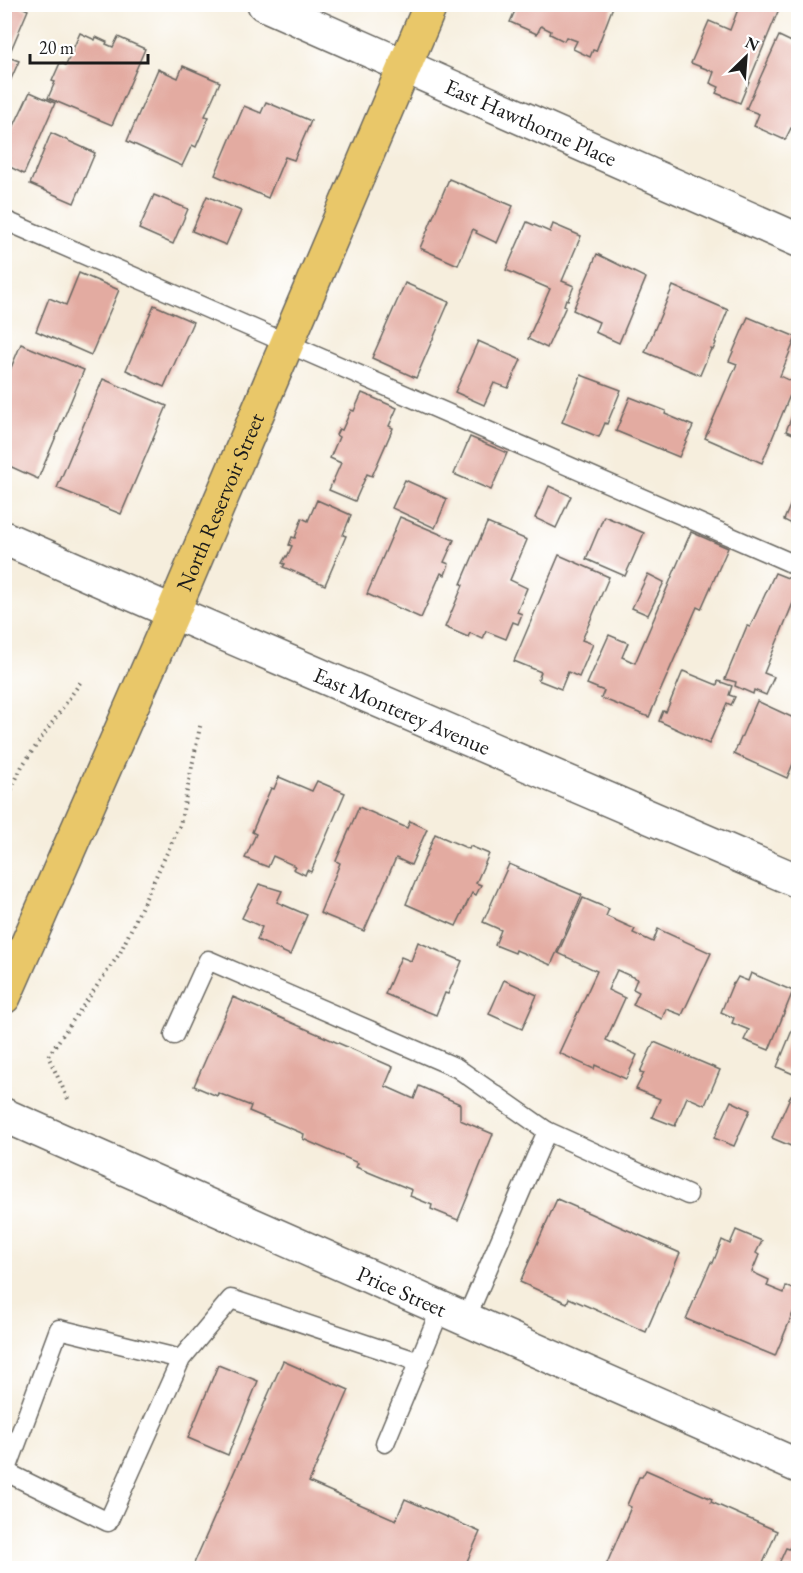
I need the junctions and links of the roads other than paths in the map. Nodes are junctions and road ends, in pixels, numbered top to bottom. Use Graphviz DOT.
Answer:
graph roads {
  1 [pos="264,4"];
  2 [pos="431,4"];
  3 [pos="404,66"];
  4 [pos="4,220"];
  5 [pos="798,240"];
  6 [pos="287,343"];
  7 [pos="4,538"];
  8 [pos="798,566"];
  9 [pos="173,612"];
  10 [pos="798,881"];
  11 [pos="4,997"];
  12 [pos="174,1035"];
  13 [pos="4,1115"];
  14 [pos="547,1131"];
  15 [pos="688,1195"];
  16 [pos="454,1313"];
  17 [pos="181,1359"];
  18 [pos="419,1362"];
  19 [pos="386,1443"];
  20 [pos="798,1466"];
  1 -- 3 [label="street, East Hawthorne Place"];
  2 -- 3 [label="main road, North Reservoir Street"];
  3 -- 5 [label="street, East Hawthorne Place"];
  3 -- 6 [label="main road, North Reservoir Street"];
  4 -- 6 [label="lane"];
  6 -- 8 [label="lane"];
  6 -- 9 [label="main road, North Reservoir Street"];
  7 -- 9 [label="street, East Monterey Avenue"];
  9 -- 10 [label="street, East Monterey Avenue"];
  9 -- 11 [label="main road, North Reservoir Street"];
  12 -- 14 [label="lane"];
  13 -- 16 [label="street, Price Street"];
  14 -- 15 [label="lane"];
  14 -- 16 [label="lane"];
  16 -- 18 [label="lane"];
  16 -- 20 [label="street, Price Street"];
  17 -- 17 [label="lane"];
  17 -- 18 [label="lane"];
  18 -- 19 [label="lane"];
}
